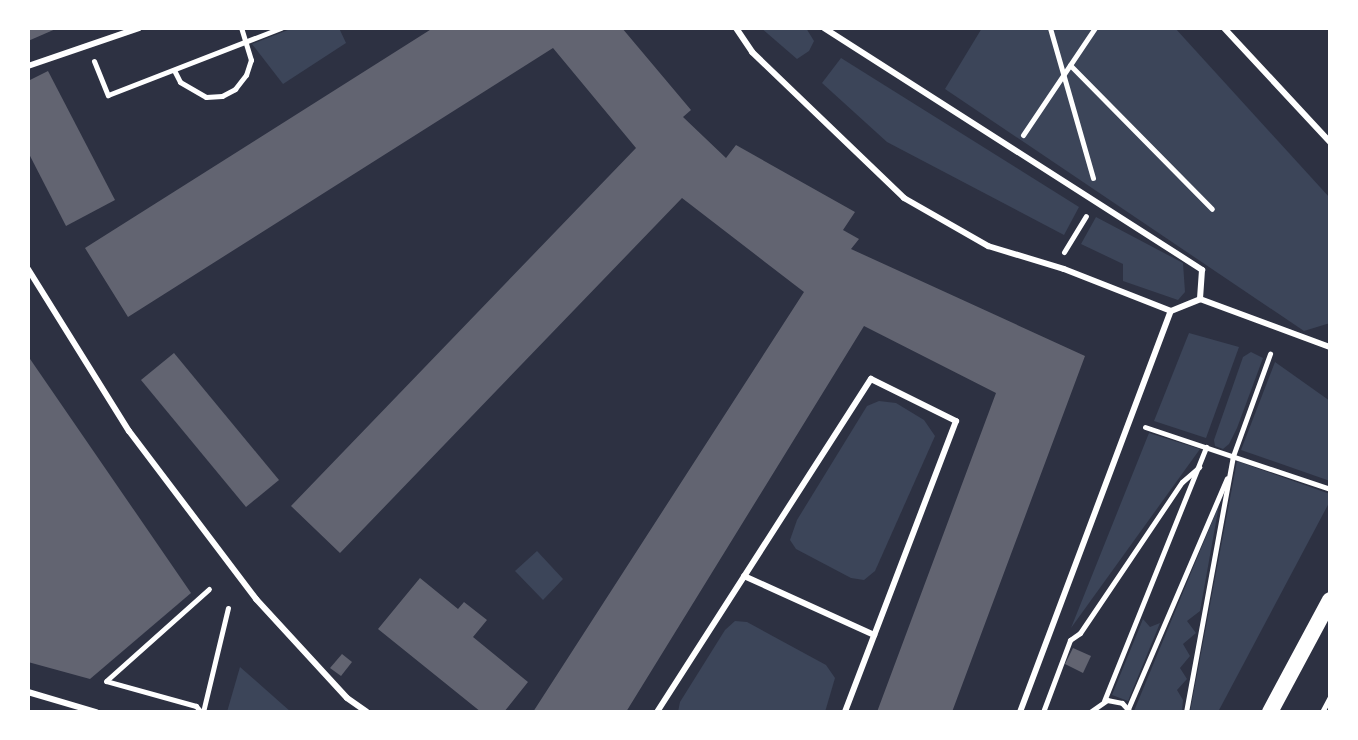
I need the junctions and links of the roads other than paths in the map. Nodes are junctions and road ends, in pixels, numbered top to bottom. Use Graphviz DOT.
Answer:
graph roads {
  1 [pos="139,28"];
  2 [pos="736,28"];
  3 [pos="824,28"];
  4 [pos="1224,28"];
  5 [pos="28,66"];
  6 [pos="1330,142"];
  7 [pos="28,269"];
  8 [pos="1200,299"];
  9 [pos="1171,311"];
  10 [pos="1330,347"];
  11 [pos="744,576"];
  12 [pos="1330,600"];
  13 [pos="874,635"];
  14 [pos="28,692"];
  15 [pos="96,712"];
  16 [pos="367,712"];
  17 [pos="657,712"];
  18 [pos="845,712"];
  19 [pos="1020,712"];
  20 [pos="1270,712"];
  1 -- 5 [label="lane"];
  2 -- 9 [label="lane"];
  3 -- 8 [label="lane"];
  4 -- 6 [label="lane"];
  7 -- 16 [label="lane"];
  8 -- 9 [label="lane"];
  8 -- 10 [label="lane"];
  9 -- 19 [label="lane"];
  11 -- 13 [label="lane"];
  11 -- 13 [label="lane"];
  11 -- 17 [label="lane"];
  12 -- 20 [label="main road"];
  13 -- 18 [label="lane"];
  14 -- 15 [label="lane"];
}
